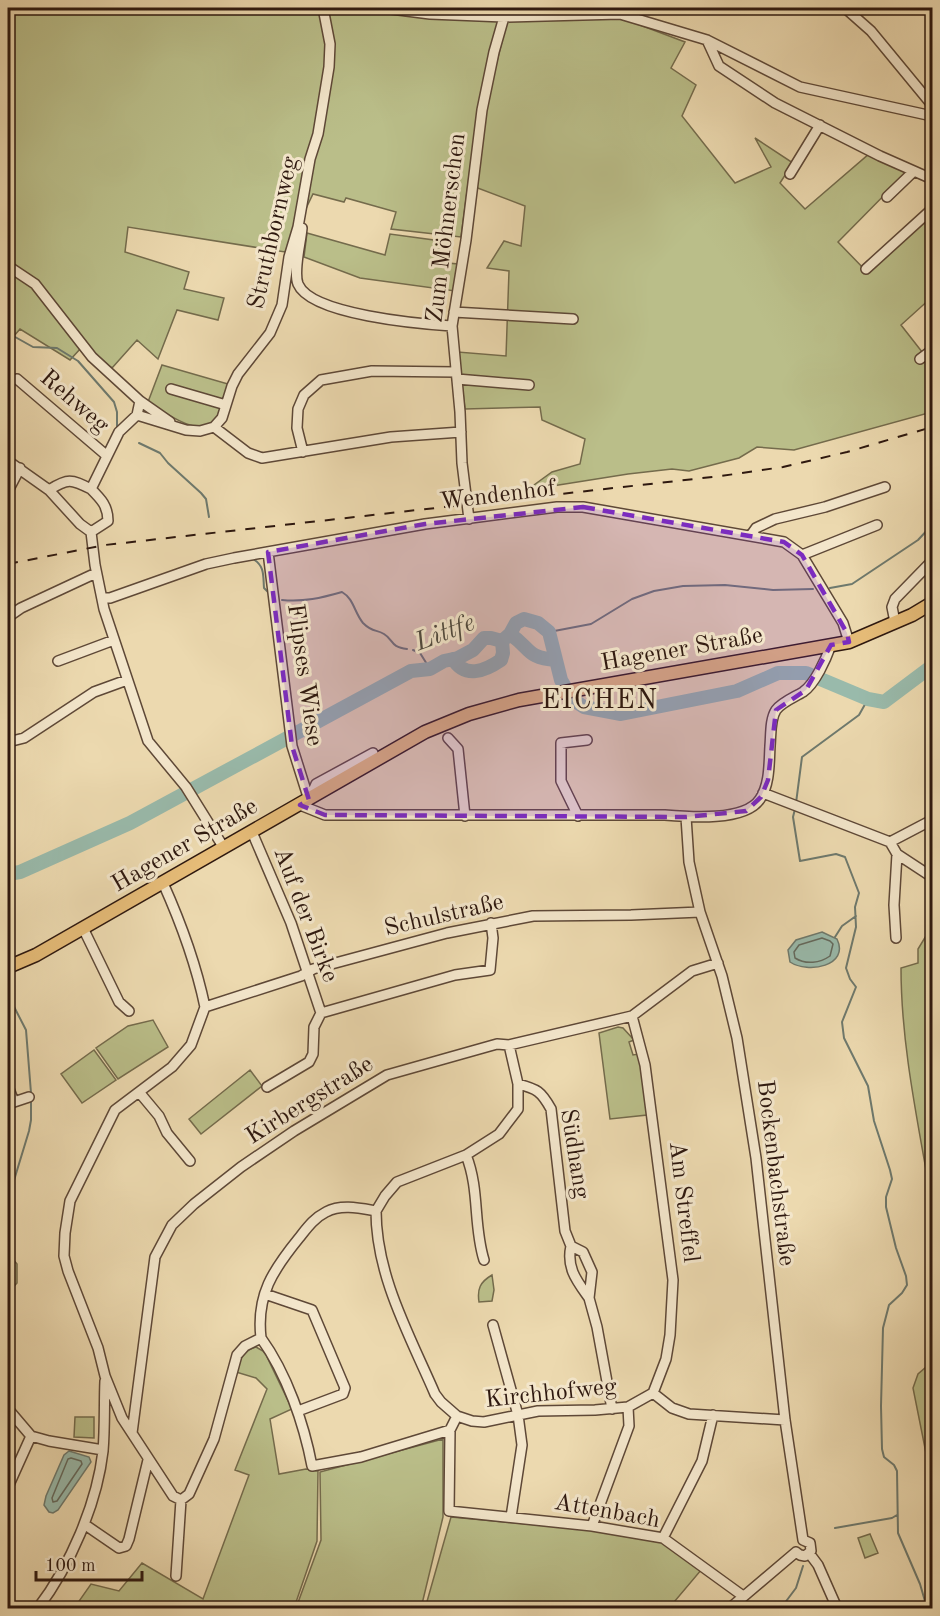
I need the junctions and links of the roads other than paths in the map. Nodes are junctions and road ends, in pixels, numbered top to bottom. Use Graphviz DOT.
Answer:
graph roads {
  1 [pos="322,8"];
  2 [pos="383,8"];
  3 [pos="845,8"];
  4 [pos="504,17"];
  5 [pos="707,40"];
  6 [pos="933,105"];
  7 [pos="933,116"];
  8 [pos="820,125"];
  9 [pos="913,172"];
  10 [pos="790,174"];
  11 [pos="933,179"];
  12 [pos="887,197"];
  13 [pos="933,209"];
  14 [pos="298,227"];
  15 [pos="8,266"];
  16 [pos="866,269"];
  17 [pos="454,312"];
  18 [pos="573,319"];
  19 [pos="452,326"];
  20 [pos="933,350"];
  21 [pos="920,359"];
  22 [pos="456,376"];
  23 [pos="16,379"];
  24 [pos="529,385"];
  25 [pos="171,389"];
  26 [pos="140,401"];
  27 [pos="226,405"];
  28 [pos="137,415"];
  29 [pos="179,428"];
  30 [pos="214,428"];
  31 [pos="461,432"];
  32 [pos="303,452"];
  33 [pos="106,455"];
  34 [pos="8,461"];
  35 [pos="20,468"];
  36 [pos="885,487"];
  37 [pos="91,489"];
  38 [pos="49,490"];
  39 [pos="8,491"];
  40 [pos="469,519"];
  41 [pos="878,525"];
  42 [pos="91,532"];
  43 [pos="752,535"];
  44 [pos="268,552"];
  45 [pos="802,555"];
  46 [pos="933,561"];
  47 [pos="96,573"];
  48 [pos="102,598"];
  49 [pos="932,604"];
  50 [pos="8,617"];
  51 [pos="895,622"];
  52 [pos="114,640"];
  53 [pos="849,642"];
  54 [pos="831,645"];
  55 [pos="58,661"];
  56 [pos="127,680"];
  57 [pos="448,738"];
  58 [pos="587,740"];
  59 [pos="8,742"];
  60 [pos="373,753"];
  61 [pos="764,793"];
  62 [pos="304,803"];
  63 [pos="465,816"];
  64 [pos="578,816"];
  65 [pos="686,817"];
  66 [pos="933,820"];
  67 [pos="252,832"];
  68 [pos="890,842"];
  69 [pos="224,848"];
  70 [pos="897,854"];
  71 [pos="933,877"];
  72 [pos="163,883"];
  73 [pos="700,912"];
  74 [pos="491,923"];
  75 [pos="83,928"];
  76 [pos="896,938"];
  77 [pos="718,963"];
  78 [pos="8,967"];
  79 [pos="308,973"];
  80 [pos="205,1007"];
  81 [pos="129,1011"];
  82 [pos="321,1012"];
  83 [pos="632,1016"];
  84 [pos="509,1045"];
  85 [pos="518,1084"];
  86 [pos="8,1086"];
  87 [pos="267,1087"];
  88 [pos="139,1092"];
  89 [pos="29,1097"];
  90 [pos="465,1155"];
  91 [pos="190,1161"];
  92 [pos="375,1211"];
  93 [pos="571,1246"];
  94 [pos="483,1260"];
  95 [pos="265,1294"];
  96 [pos="589,1298"];
  97 [pos="493,1325"];
  98 [pos="261,1338"];
  99 [pos="105,1376"];
  100 [pos="653,1393"];
  101 [pos="628,1407"];
  102 [pos="612,1408"];
  103 [pos="8,1409"];
  104 [pos="298,1411"];
  105 [pos="518,1415"];
  106 [pos="713,1415"];
  107 [pos="457,1416"];
  108 [pos="784,1420"];
  109 [pos="450,1430"];
  110 [pos="132,1433"];
  111 [pos="31,1436"];
  112 [pos="103,1450"];
  113 [pos="148,1460"];
  114 [pos="8,1487"];
  115 [pos="181,1500"];
  116 [pos="511,1517"];
  117 [pos="84,1524"];
  118 [pos="592,1526"];
  119 [pos="663,1538"];
  120 [pos="803,1540"];
  121 [pos="796,1552"];
  122 [pos="809,1553"];
  123 [pos="176,1576"];
  124 [pos="743,1596"];
  125 [pos="38,1608"];
  126 [pos="730,1608"];
  127 [pos="837,1608"];
  1 -- 14 [label="street, Struthbornweg"];
  2 -- 4 [label="street"];
  3 -- 6 [label="street"];
  4 -- 5 [label="street"];
  4 -- 17 [label="street, Zum Möhnerschen"];
  5 -- 7 [label="street"];
  5 -- 8 [label="street"];
  8 -- 9 [label="street"];
  8 -- 10 [label="street"];
  9 -- 11 [label="street"];
  9 -- 12 [label="street"];
  13 -- 16 [label="street"];
  14 -- 19 [label="street"];
  14 -- 27 [label="street, Struthbornweg"];
  15 -- 26 [label="street"];
  17 -- 18 [label="street"];
  17 -- 19 [label="street, Zum Möhnerschen"];
  19 -- 22 [label="street, Zum Möhnerschen"];
  20 -- 21 [label="street"];
  22 -- 24 [label="street"];
  22 -- 31 [label="street, Zum Möhnerschen"];
  22 -- 32 [label="street"];
  23 -- 33 [label="street, Rehweg"];
  25 -- 27 [label="street"];
  26 -- 28 [label="street"];
  26 -- 29 [label="street"];
  27 -- 30 [label="street, Struthbornweg"];
  28 -- 29 [label="street"];
  28 -- 33 [label="street"];
  29 -- 30 [label="street"];
  30 -- 32 [label="street"];
  31 -- 32 [label="street"];
  31 -- 40 [label="street, Zum Möhnerschen"];
  33 -- 37 [label="street"];
  34 -- 35 [label="street"];
  35 -- 38 [label="street"];
  35 -- 39 [label="street"];
  36 -- 43 [label="street"];
  37 -- 38 [label="street"];
  37 -- 42 [label="street"];
  38 -- 42 [label="street"];
  40 -- 43 [label="street, Wendenhof"];
  40 -- 44 [label="street, Wendenhof"];
  41 -- 45 [label="street"];
  42 -- 47 [label="street"];
  43 -- 45 [label="street, Wendenhof"];
  44 -- 48 [label="street, Wendenhof"];
  44 -- 62 [label="street, Flipses Wiese"];
  45 -- 53 [label="street, Wendenhof"];
  46 -- 51 [label="street"];
  47 -- 48 [label="street"];
  47 -- 50 [label="street"];
  48 -- 52 [label="street"];
  49 -- 51 [label="main road, Hagener Straße"];
  51 -- 53 [label="main road, Hagener Straße"];
  52 -- 55 [label="street"];
  52 -- 56 [label="street"];
  53 -- 54 [label="main road, Hagener Straße"];
  54 -- 61 [label="street"];
  54 -- 62 [label="main road, Hagener Straße"];
  56 -- 59 [label="street"];
  56 -- 69 [label="street"];
  57 -- 63 [label="street"];
  58 -- 64 [label="street"];
  60 -- 62 [label="street, Hagener Straße"];
  61 -- 65 [label="street"];
  61 -- 68 [label="street"];
  62 -- 63 [label="street"];
  62 -- 67 [label="main road, Hagener Straße"];
  63 -- 64 [label="street"];
  64 -- 65 [label="street"];
  65 -- 73 [label="street, Bockenbachstraße"];
  66 -- 68 [label="street"];
  67 -- 69 [label="main road, Hagener Straße"];
  67 -- 79 [label="street, Auf der Birke"];
  68 -- 70 [label="street"];
  69 -- 72 [label="main road, Hagener Straße"];
  70 -- 71 [label="street"];
  70 -- 76 [label="street"];
  72 -- 75 [label="main road, Hagener Straße"];
  72 -- 80 [label="street"];
  73 -- 74 [label="street, Schulstraße"];
  73 -- 77 [label="street, Bockenbachstraße"];
  74 -- 79 [label="street, Schulstraße"];
  74 -- 82 [label="street, Auf der Birke"];
  75 -- 78 [label="main road, Hagener Straße"];
  75 -- 81 [label="street"];
  77 -- 83 [label="street, Kirbergstraße"];
  77 -- 108 [label="street, Bockenbachstraße"];
  79 -- 80 [label="street, Schulstraße"];
  79 -- 82 [label="street, Auf der Birke"];
  80 -- 88 [label="street"];
  82 -- 87 [label="street, Auf der Birke"];
  83 -- 84 [label="street, Kirbergstraße"];
  83 -- 100 [label="street, Am Streffel"];
  84 -- 85 [label="street"];
  84 -- 110 [label="street, Kirbergstraße"];
  85 -- 90 [label="street"];
  85 -- 93 [label="street, Südhang"];
  86 -- 89 [label="street"];
  88 -- 91 [label="street"];
  88 -- 99 [label="street"];
  90 -- 92 [label="street"];
  90 -- 94 [label="street"];
  92 -- 95 [label="street"];
  92 -- 107 [label="street"];
  93 -- 96 [label="street, Südhang"];
  93 -- 96 [label="street, Südhang"];
  95 -- 98 [label="street"];
  95 -- 104 [label="street"];
  96 -- 102 [label="street, Südhang"];
  97 -- 105 [label="street"];
  98 -- 104 [label="street"];
  98 -- 115 [label="street"];
  99 -- 110 [label="street"];
  99 -- 112 [label="street"];
  100 -- 101 [label="street, Kirchhofweg"];
  100 -- 106 [label="street, Kirchhofweg"];
  101 -- 102 [label="street, Kirchhofweg"];
  101 -- 118 [label="street"];
  102 -- 105 [label="street, Kirchhofweg"];
  103 -- 111 [label="street"];
  104 -- 109 [label="street"];
  105 -- 107 [label="street, Kirchhofweg"];
  105 -- 116 [label="street"];
  106 -- 108 [label="street, Kirchhofweg"];
  106 -- 119 [label="street"];
  107 -- 109 [label="street"];
  108 -- 120 [label="street, Bockenbachstraße"];
  109 -- 116 [label="street, Attenbach"];
  110 -- 113 [label="street"];
  111 -- 112 [label="street"];
  111 -- 114 [label="street"];
  112 -- 117 [label="street"];
  113 -- 115 [label="street"];
  113 -- 117 [label="street"];
  115 -- 123 [label="street"];
  116 -- 118 [label="street, Attenbach"];
  117 -- 125 [label="street"];
  118 -- 119 [label="street, Attenbach"];
  119 -- 124 [label="street, Attenbach"];
  120 -- 121 [label="street"];
  120 -- 122 [label="street"];
  121 -- 122 [label="street"];
  121 -- 124 [label="street"];
  122 -- 127 [label="street"];
  124 -- 126 [label="street"];
}
